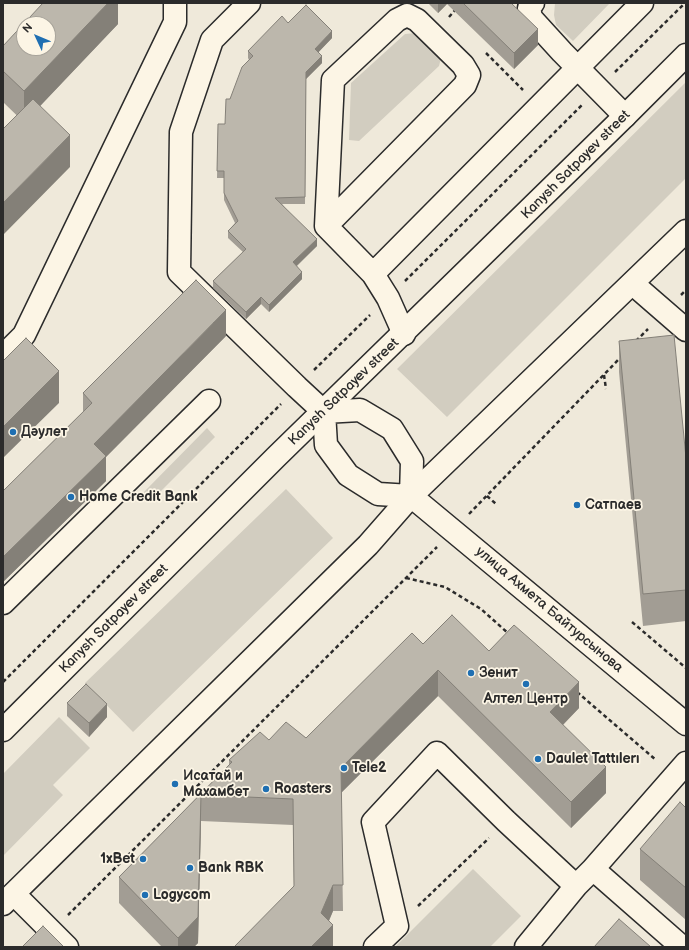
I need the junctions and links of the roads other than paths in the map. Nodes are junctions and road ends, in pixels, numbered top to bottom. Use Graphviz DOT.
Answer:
graph roads {
  1 [pos="174,3"];
  2 [pos="249,3"];
  3 [pos="533,3"];
  4 [pos="642,3"];
  5 [pos="686,55"];
  6 [pos="577,67"];
  7 [pos="626,116"];
  8 [pos="326,226"];
  9 [pos="686,231"];
  10 [pos="373,274"];
  11 [pos="633,284"];
  12 [pos="686,330"];
  13 [pos="404,334"];
  14 [pos="3,356"];
  15 [pos="209,401"];
  16 [pos="324,412"];
  17 [pos="411,496"];
  18 [pos="3,603"];
  19 [pos="686,724"];
  20 [pos="3,730"];
  21 [pos="680,770"];
  22 [pos="593,869"];
  23 [pos="576,886"];
  24 [pos="8,899"];
  25 [pos="67,947"];
  26 [pos="375,947"];
  27 [pos="526,947"];
  28 [pos="682,947"];
  1 -- 14 [label="main road"];
  2 -- 16 [label="main road"];
  3 -- 6 [label="main road"];
  4 -- 6 [label="main road"];
  5 -- 7 [label="main road, Kanysh Satpayev street"];
  6 -- 7 [label="main road"];
  6 -- 10 [label="main road"];
  7 -- 13 [label="main road, Kanysh Satpayev street"];
  8 -- 8 [label="main road"];
  8 -- 10 [label="main road"];
  9 -- 11 [label="main road"];
  10 -- 13 [label="main road"];
  11 -- 12 [label="main road"];
  11 -- 17 [label="main road"];
  13 -- 16 [label="main road, Kanysh Satpayev street"];
  15 -- 18 [label="main road"];
  16 -- 17 [label="main road"];
  16 -- 17 [label="main road"];
  16 -- 20 [label="main road, Kanysh Satpayev street"];
  17 -- 19 [label="main road, улица Ахмета Байтурсынова"];
  17 -- 24 [label="main road"];
  21 -- 22 [label="main road"];
  22 -- 23 [label="main road"];
  22 -- 28 [label="main road"];
  23 -- 26 [label="main road"];
  23 -- 27 [label="main road"];
  24 -- 25 [label="main road"];
}
